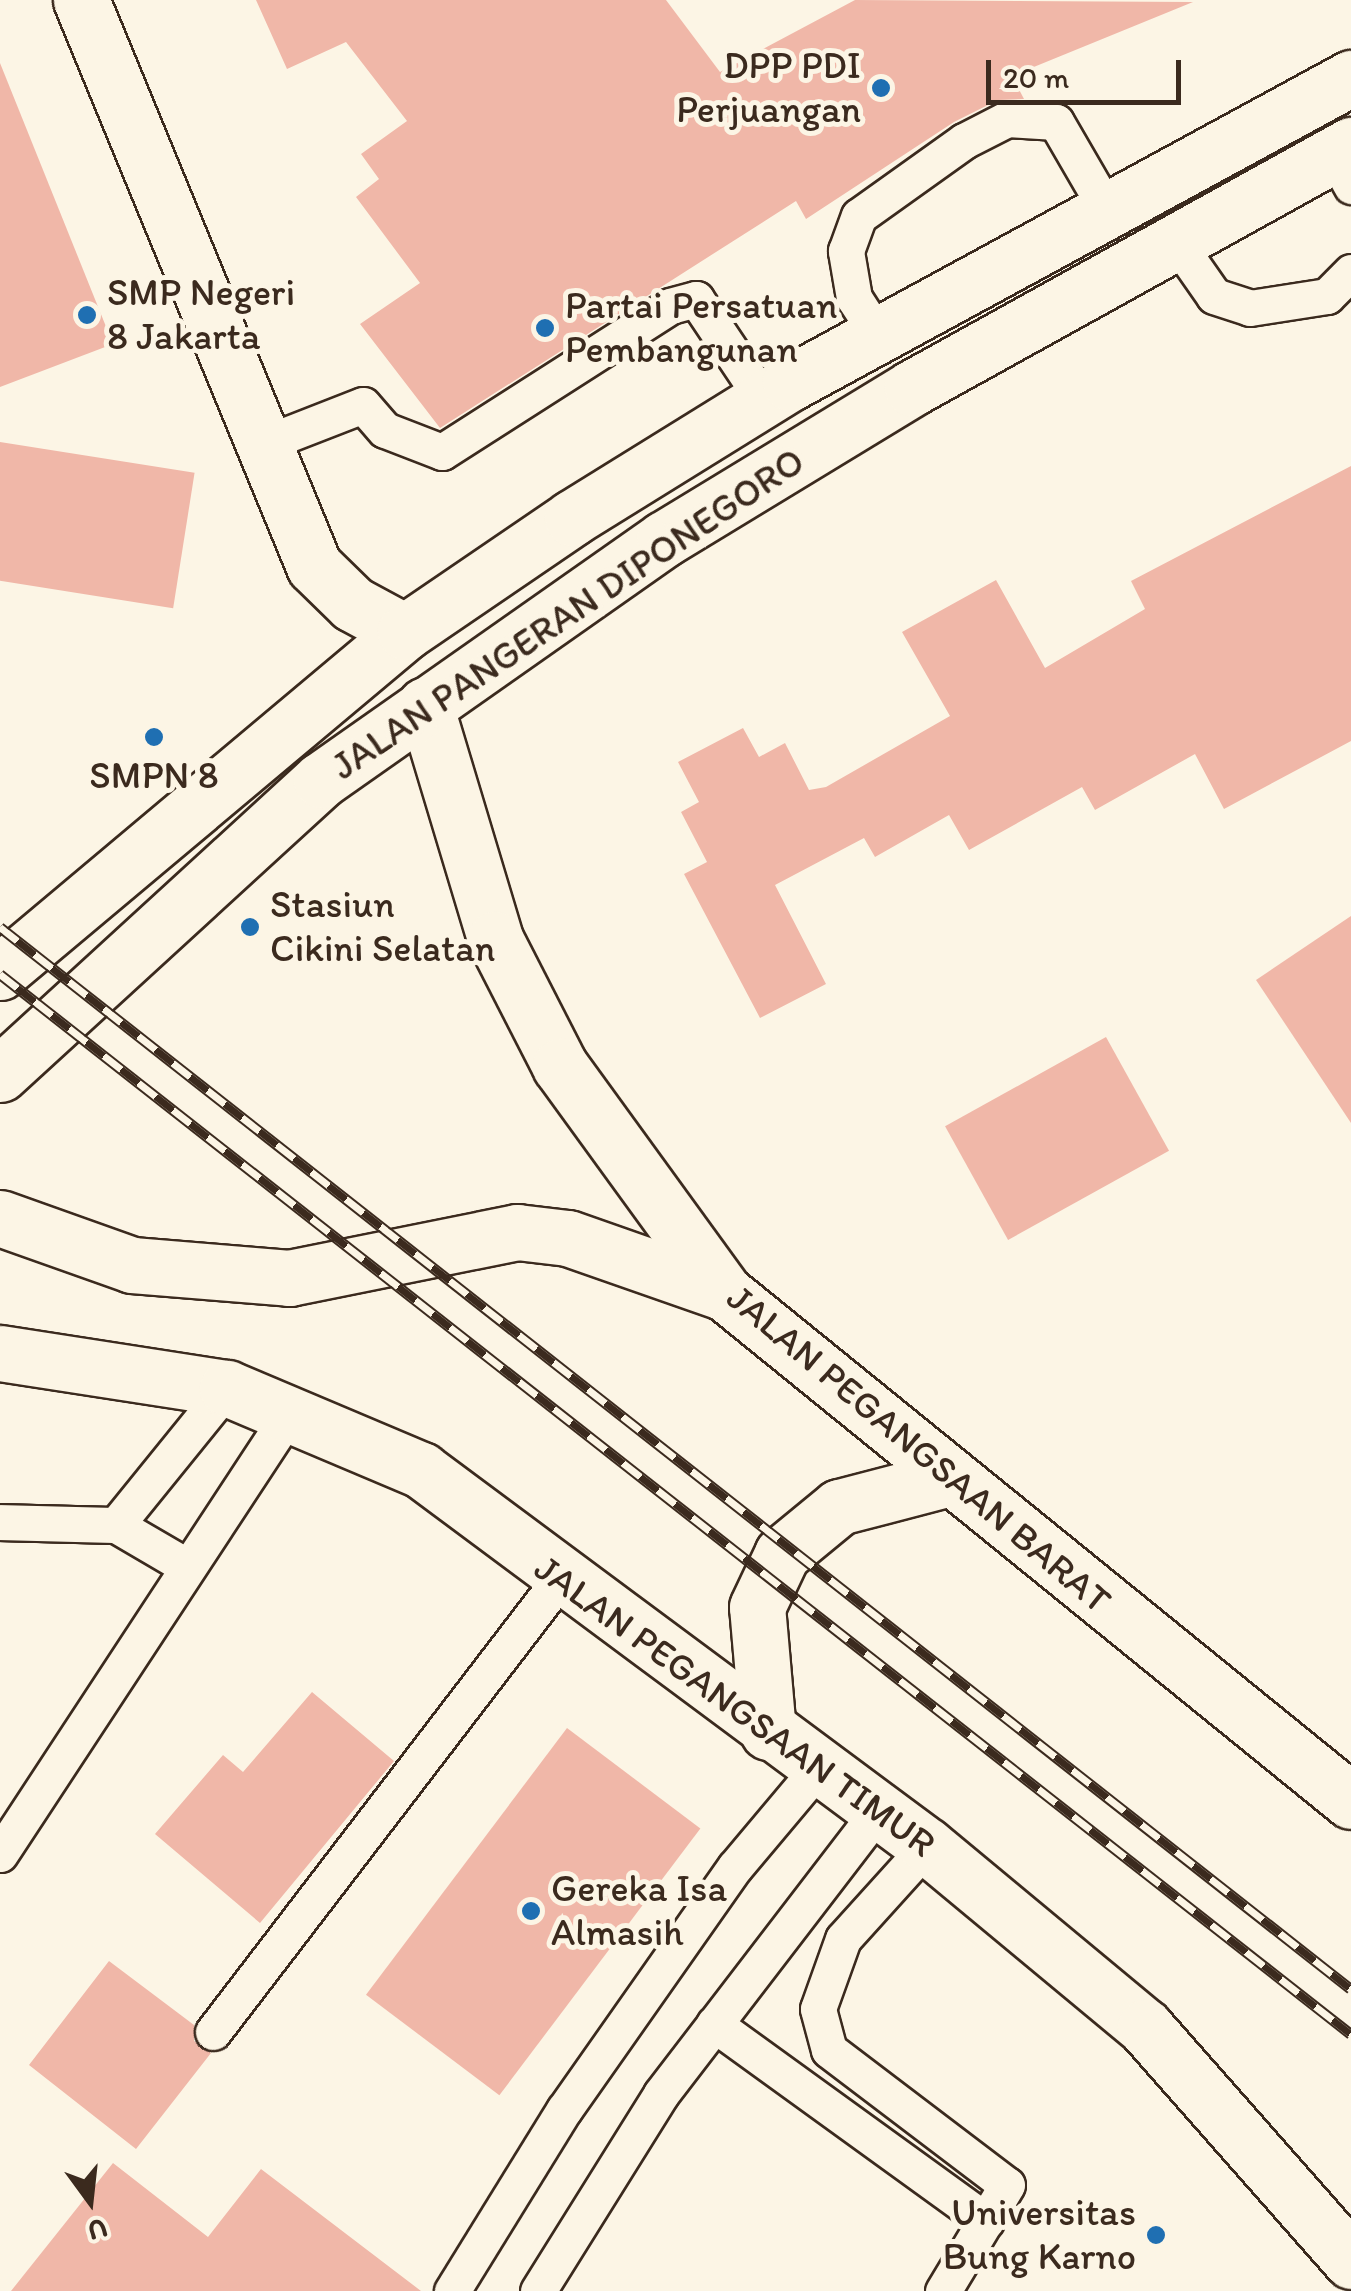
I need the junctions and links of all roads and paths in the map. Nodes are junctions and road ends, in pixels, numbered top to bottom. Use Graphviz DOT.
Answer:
graph roads {
  1 [pos="81,0"];
  2 [pos="1351,78"];
  3 [pos="1345,161"];
  4 [pos="1106,210"];
  5 [pos="1175,240"];
  6 [pos="1351,272"];
  7 [pos="878,334"];
  8 [pos="912,388"];
  9 [pos="763,399"];
  10 [pos="263,444"];
  11 [pos="405,632"];
  12 [pos="425,705"];
  13 [pos="0,972"];
  14 [pos="0,1074"];
  15 [pos="0,1218"];
  16 [pos="725,1293"];
  17 [pos="0,1353"];
  18 [pos="227,1388"];
  19 [pos="289,1414"];
  20 [pos="950,1478"];
  21 [pos="0,1522"];
  22 [pos="116,1526"];
  23 [pos="188,1567"];
  24 [pos="560,1580"];
  25 [pos="768,1732"];
  26 [pos="819,1767"];
  27 [pos="1351,1800"];
  28 [pos="879,1810"];
  29 [pos="927,1846"];
  30 [pos="0,1854"];
  31 [pos="714,2024"];
  32 [pos="213,2032"];
  33 [pos="986,2221"];
  34 [pos="1351,2261"];
  35 [pos="452,2291"];
  36 [pos="538,2291"];
  37 [pos="944,2291"];
  1 -- 10 [label="main road"];
  2 -- 4 [label="main road, JALAN PANGERAN DIPONEGORO"];
  3 -- 5 [label="main road, JALAN PANGERAN DIPONEGORO"];
  4 -- 7 [label="main road, JALAN PANGERAN DIPONEGORO"];
  4 -- 7 [label="lane"];
  5 -- 6 [label="lane"];
  5 -- 8 [label="main road, JALAN PANGERAN DIPONEGORO"];
  7 -- 8 [label="main road"];
  7 -- 9 [label="main road, JALAN PANGERAN DIPONEGORO"];
  8 -- 12 [label="main road, JALAN PANGERAN DIPONEGORO"];
  9 -- 10 [label="lane"];
  9 -- 11 [label="main road, JALAN PANGERAN DIPONEGORO"];
  10 -- 11 [label="main road"];
  11 -- 13 [label="main road, JALAN PANGERAN DIPONEGORO"];
  12 -- 14 [label="main road, JALAN PANGERAN DIPONEGORO"];
  12 -- 16 [label="main road, JALAN PEGANGSAAN BARAT"];
  15 -- 16 [label="main road"];
  16 -- 20 [label="main road, JALAN PEGANGSAAN BARAT"];
  17 -- 18 [label="main road, JALAN PEGANGSAAN TIMUR"];
  18 -- 19 [label="main road, JALAN PEGANGSAAN TIMUR"];
  18 -- 22 [label="lane"];
  19 -- 23 [label="lane"];
  19 -- 24 [label="main road, JALAN PEGANGSAAN TIMUR"];
  20 -- 25 [label="main road"];
  20 -- 27 [label="main road, JALAN PEGANGSAAN BARAT"];
  21 -- 22 [label="lane"];
  22 -- 23 [label="lane"];
  23 -- 30 [label="lane"];
  24 -- 25 [label="main road, JALAN PEGANGSAAN TIMUR"];
  24 -- 32 [label="lane"];
  25 -- 26 [label="main road, JALAN PEGANGSAAN TIMUR"];
  26 -- 28 [label="main road, JALAN PEGANGSAAN TIMUR"];
  26 -- 35 [label="lane"];
  28 -- 29 [label="main road, JALAN PEGANGSAAN TIMUR"];
  28 -- 31 [label="lane"];
  29 -- 33 [label="lane"];
  29 -- 34 [label="main road, JALAN PEGANGSAAN TIMUR"];
  31 -- 33 [label="lane"];
  31 -- 36 [label="lane"];
  33 -- 37 [label="lane"];
}
